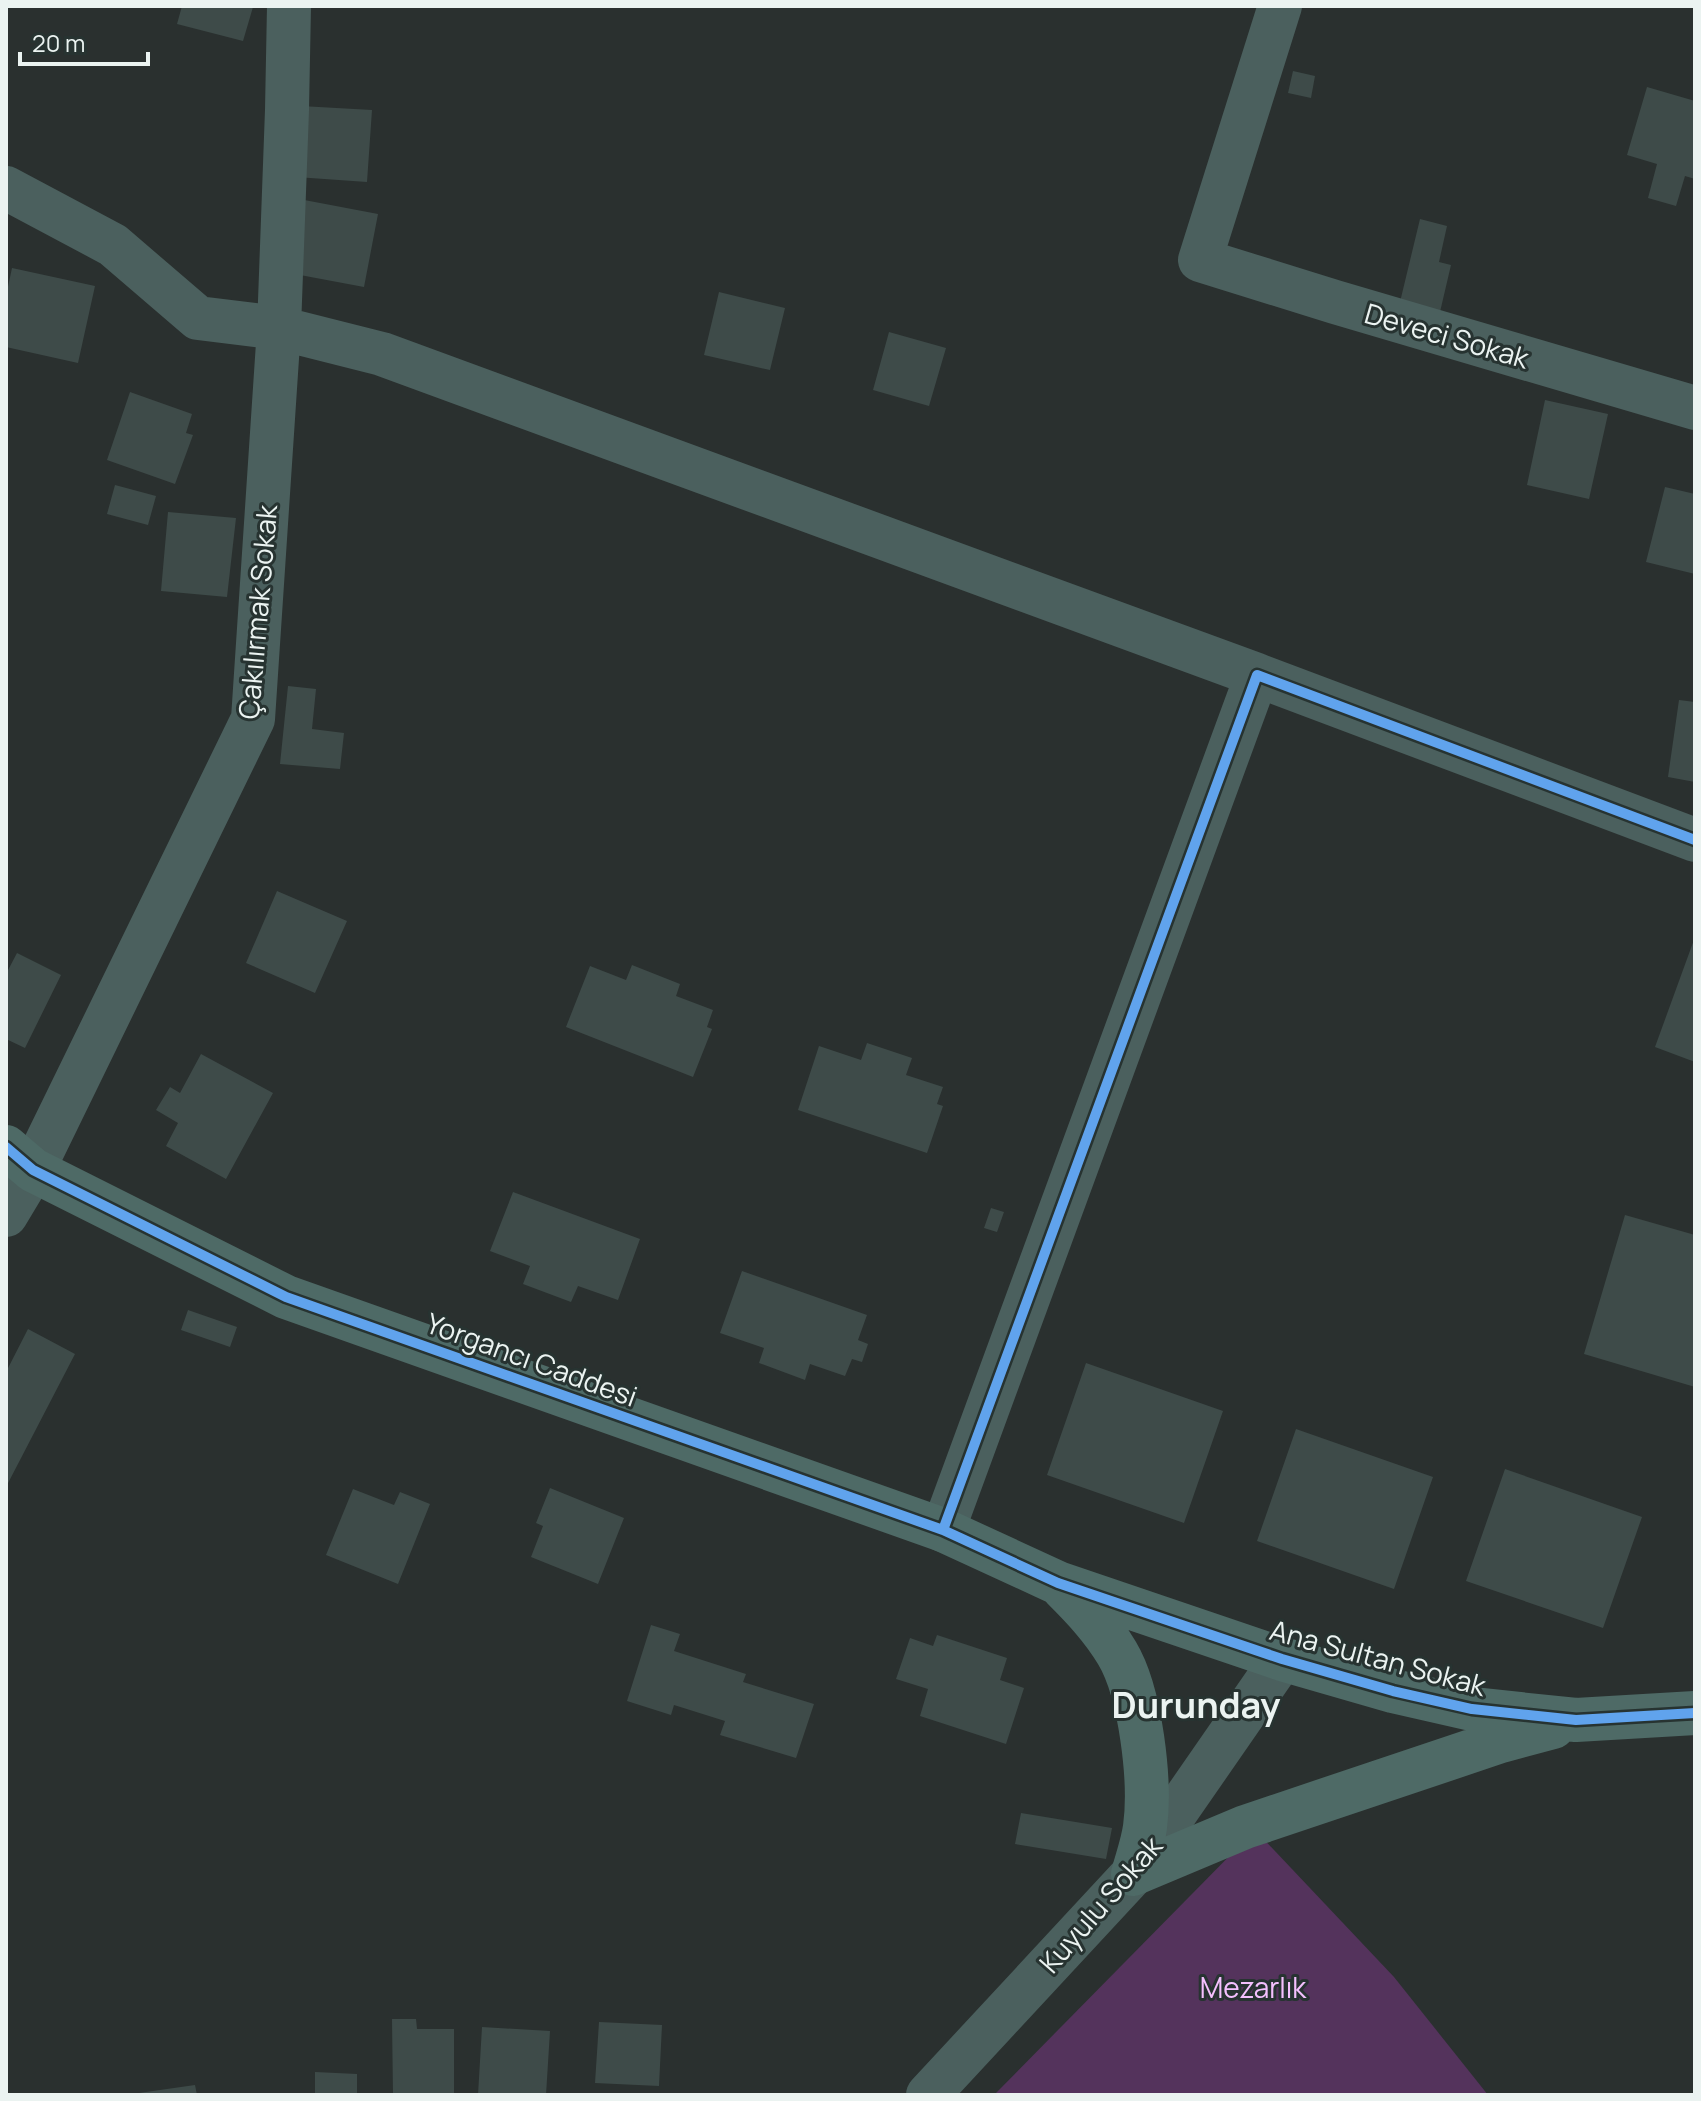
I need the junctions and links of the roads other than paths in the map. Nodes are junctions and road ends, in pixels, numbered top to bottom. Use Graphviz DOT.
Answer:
graph roads {
  1 [pos="289,6"];
  2 [pos="1280,6"];
  3 [pos="6,188"];
  4 [pos="279,328"];
  5 [pos="1695,408"];
  6 [pos="1257,675"];
  7 [pos="1695,840"];
  8 [pos="19,1159"];
  9 [pos="6,1215"];
  10 [pos="943,1530"];
  11 [pos="1058,1583"];
  12 [pos="1282,1659"];
  13 [pos="1695,1713"];
  14 [pos="1576,1720"];
  15 [pos="1133,1874"];
  16 [pos="928,2095"];
  1 -- 4 [label="street, Çakılırmak Sokak"];
  2 -- 5 [label="street, Deveci Sokak"];
  3 -- 4 [label="street"];
  4 -- 6 [label="street"];
  4 -- 8 [label="street, Çakılırmak Sokak"];
  6 -- 7 [label="street"];
  6 -- 10 [label="street"];
  8 -- 9 [label="street, Çakılırmak Sokak"];
  8 -- 10 [label="street, Yorgancı Caddesi"];
  10 -- 11 [label="street, Yorgancı Caddesi"];
  11 -- 12 [label="street, Ana Sultan Sokak"];
  11 -- 15 [label="street"];
  12 -- 14 [label="street, Ana Sultan Sokak"];
  12 -- 15 [label="street, Kuyulu Sokak"];
  13 -- 14 [label="street, Ana Sultan Sokak"];
  14 -- 15 [label="street"];
  15 -- 16 [label="street, Kuyulu Sokak"];
}
